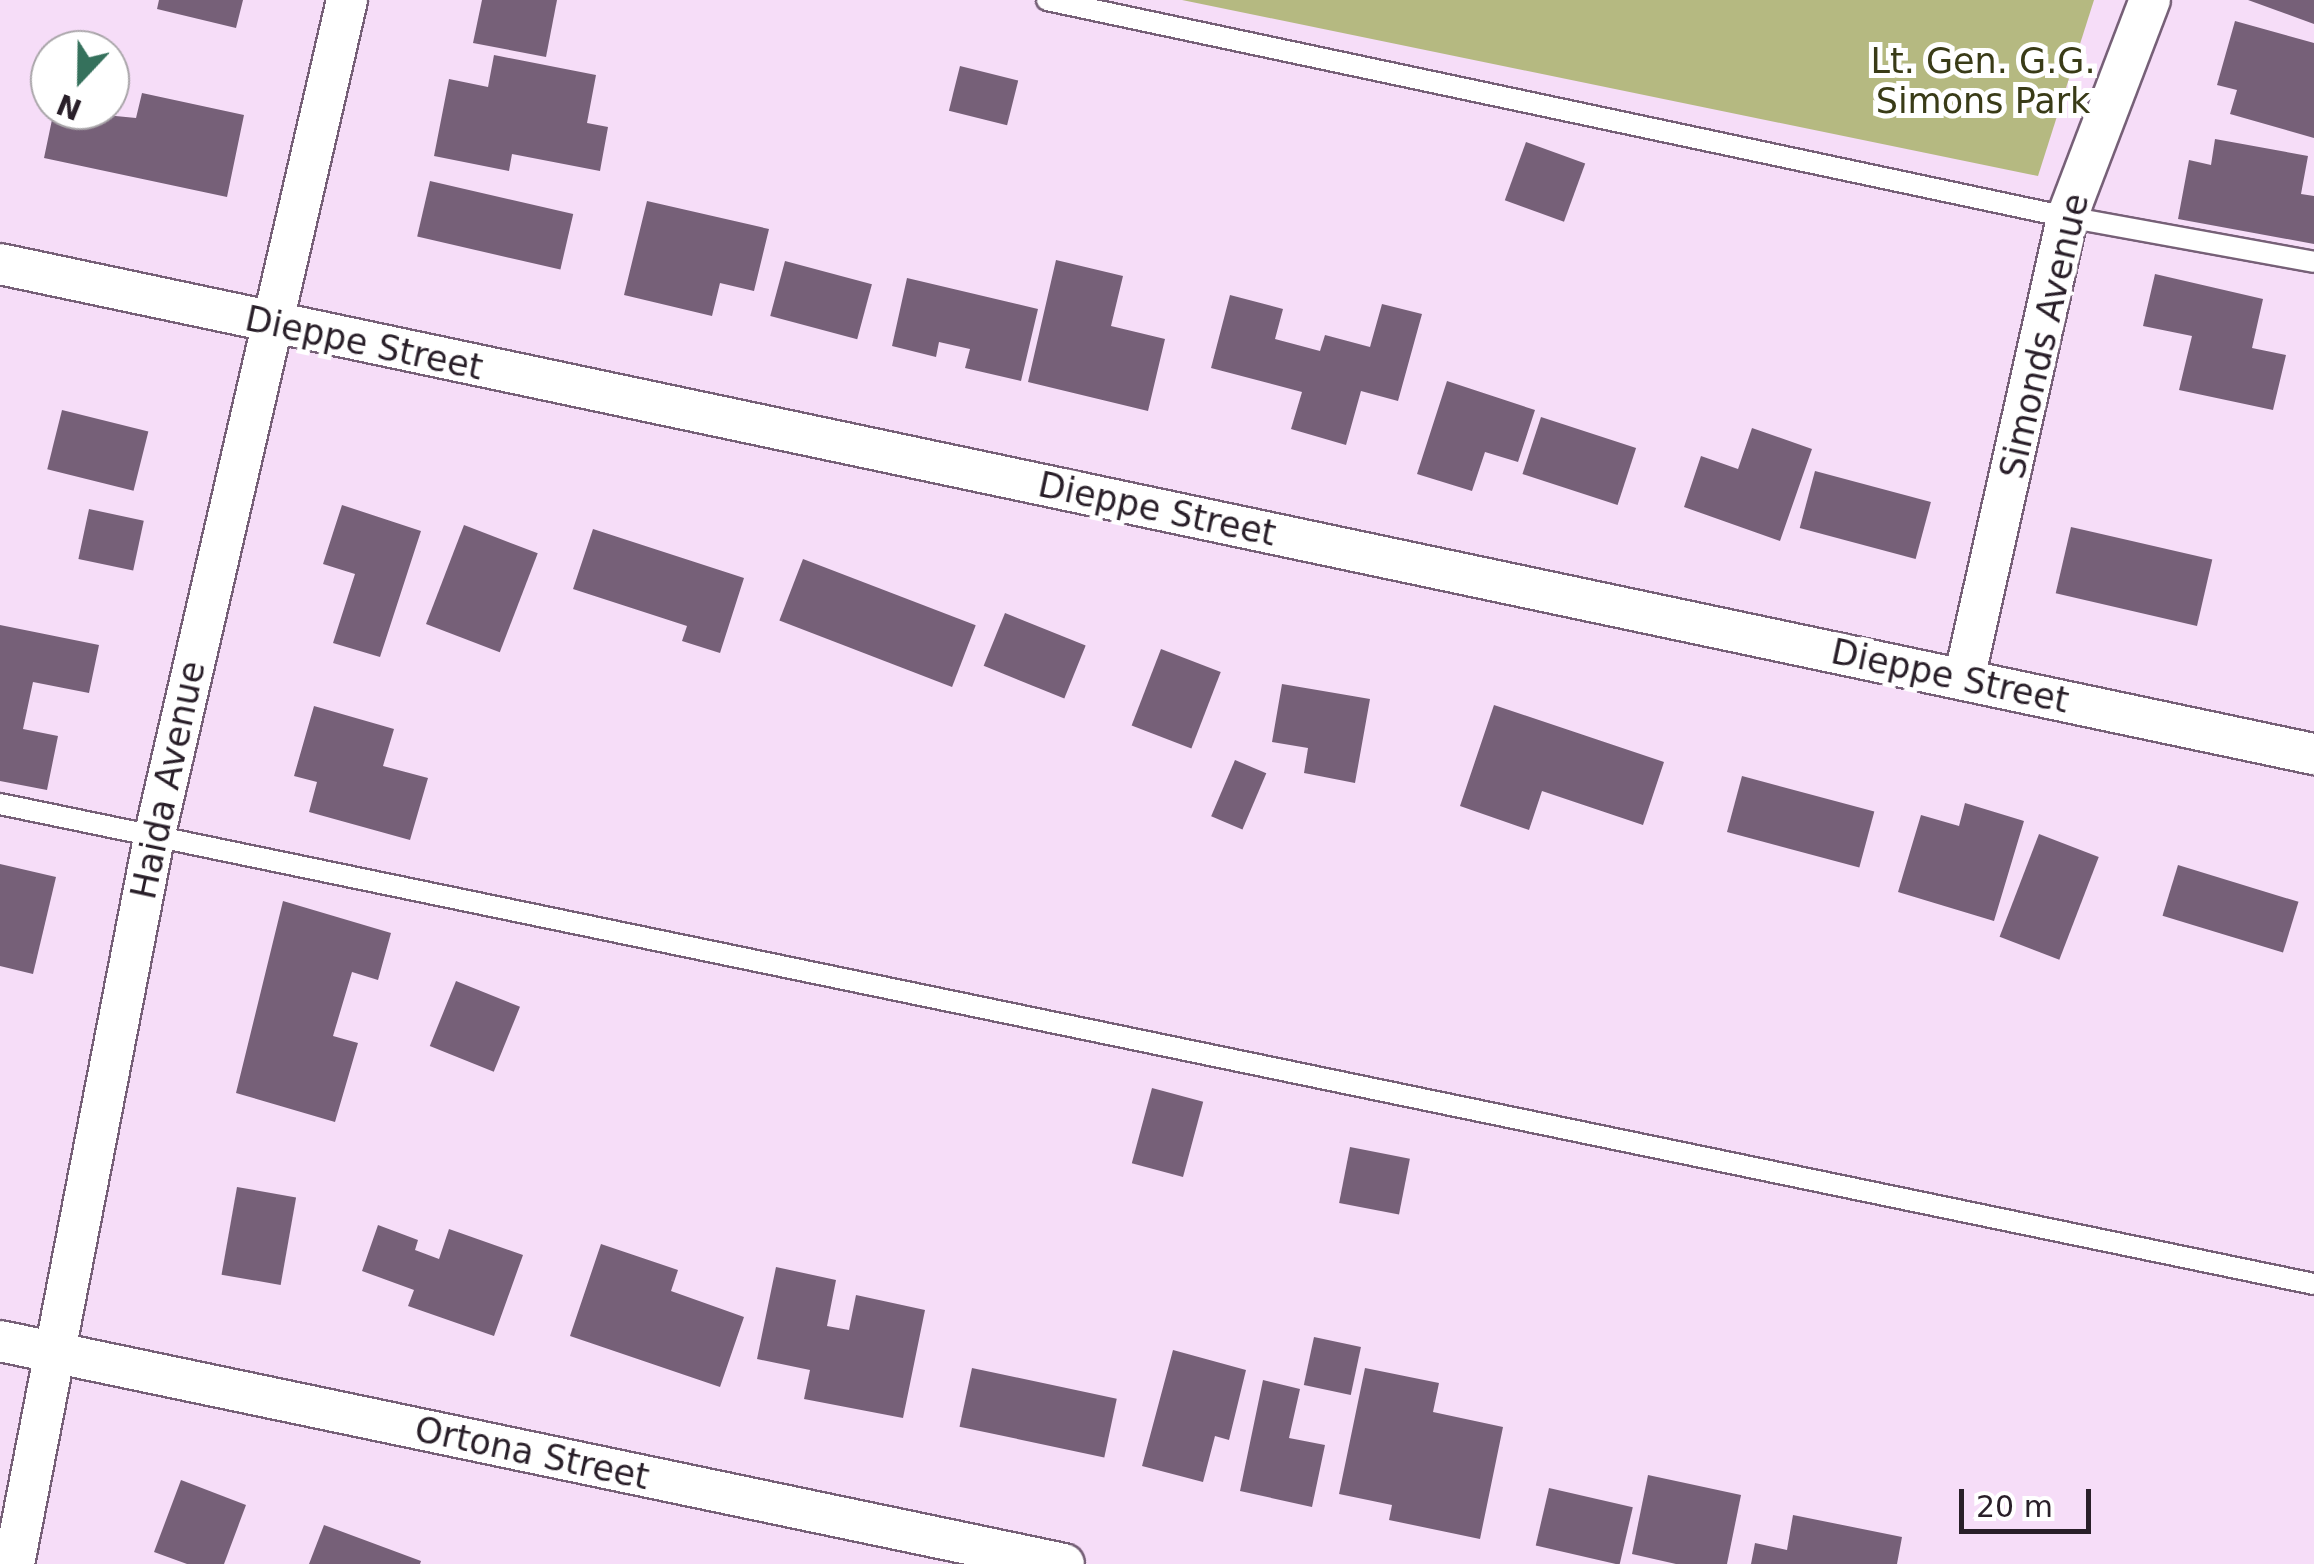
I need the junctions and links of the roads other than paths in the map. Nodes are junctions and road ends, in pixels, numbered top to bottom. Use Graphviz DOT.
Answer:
graph roads {
  1 [pos="347,0"];
  2 [pos="1047,0"];
  3 [pos="2150,0"];
  4 [pos="2067,216"];
  5 [pos="2314,262"];
  6 [pos="0,264"];
  7 [pos="272,324"];
  8 [pos="1964,679"];
  9 [pos="2314,754"];
  10 [pos="0,804"];
  11 [pos="154,838"];
  12 [pos="2314,1284"];
  13 [pos="0,1341"];
  14 [pos="50,1352"];
  15 [pos="14,1564"];
  16 [pos="1064,1564"];
  1 -- 7 [label="street, Haida Avenue"];
  2 -- 4 [label="lane"];
  3 -- 4 [label="street, Simonds Avenue"];
  4 -- 5 [label="lane"];
  4 -- 8 [label="street, Simonds Avenue"];
  6 -- 7 [label="street, Dieppe Street"];
  7 -- 8 [label="street, Dieppe Street"];
  7 -- 11 [label="street, Haida Avenue"];
  8 -- 9 [label="street, Dieppe Street"];
  10 -- 11 [label="lane"];
  11 -- 12 [label="lane"];
  11 -- 14 [label="street, Haida Avenue"];
  13 -- 14 [label="street, Ortona Street"];
  14 -- 15 [label="street, Haida Avenue"];
  14 -- 16 [label="street, Ortona Street"];
}
